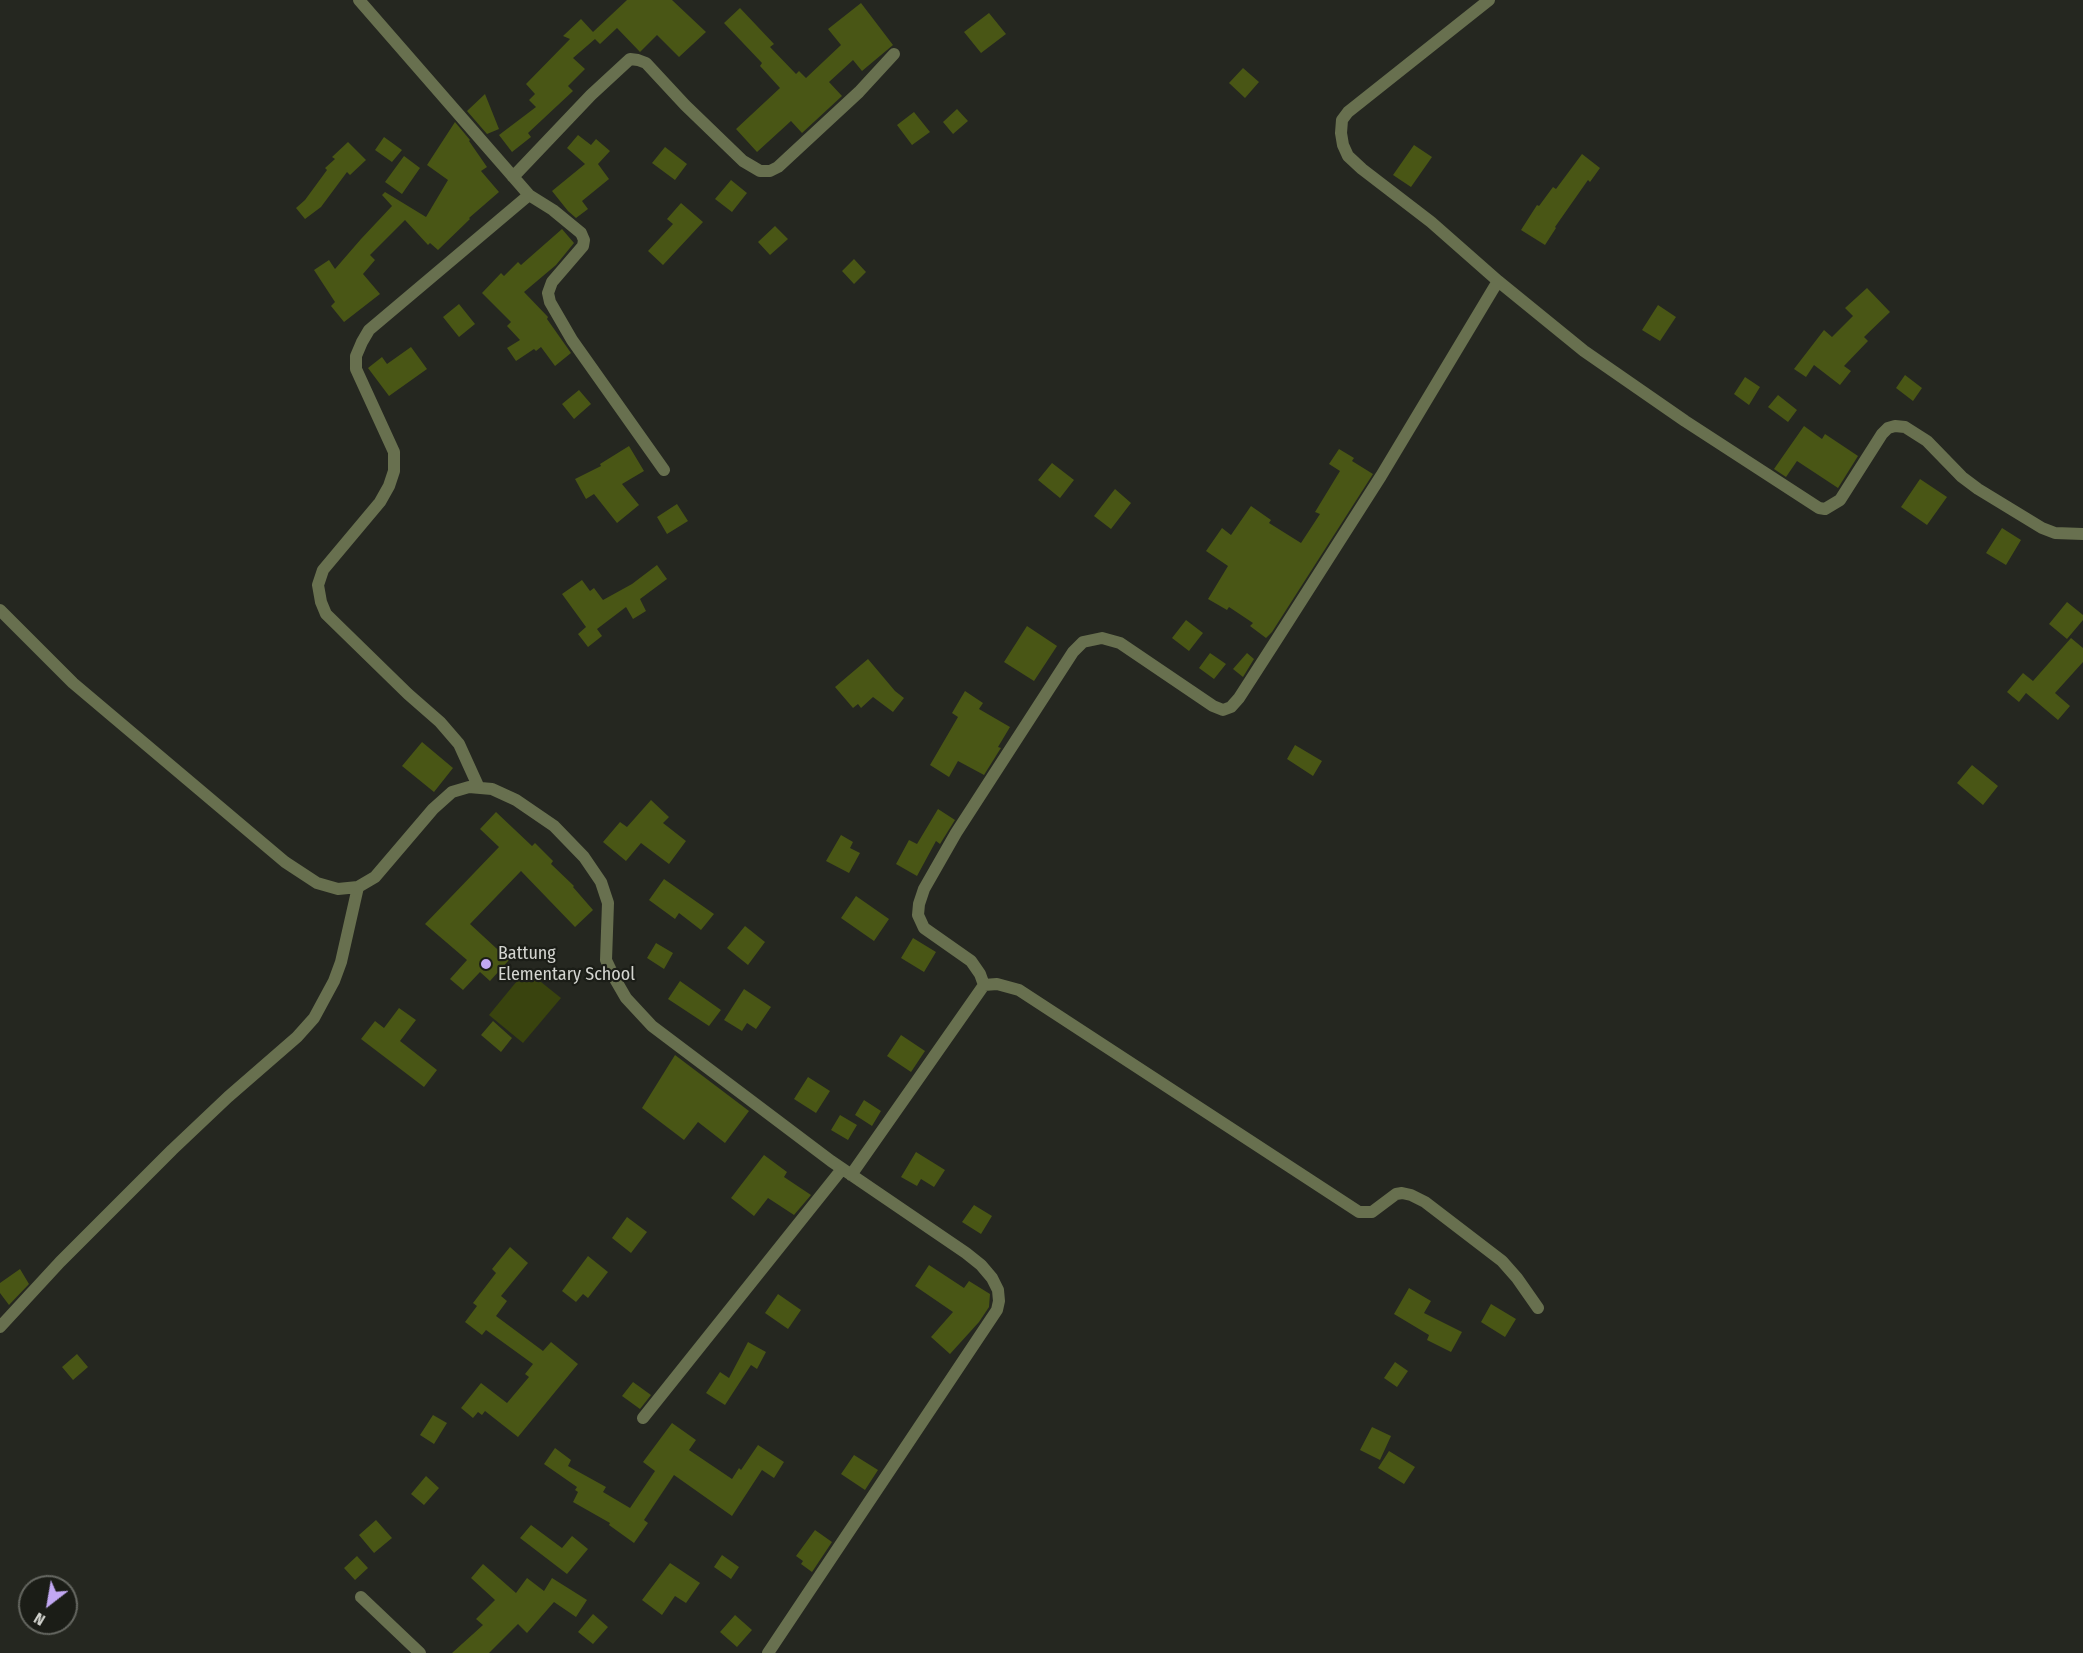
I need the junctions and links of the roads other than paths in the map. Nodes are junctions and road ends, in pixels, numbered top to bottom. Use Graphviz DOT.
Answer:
graph roads {
  1 [pos="359,0"];
  2 [pos="1489,0"];
  3 [pos="894,54"];
  4 [pos="513,177"];
  5 [pos="529,195"];
  6 [pos="1498,281"];
  7 [pos="664,470"];
  8 [pos="2083,534"];
  9 [pos="0,610"];
  10 [pos="480,788"];
  11 [pos="358,887"];
  12 [pos="984,985"];
  13 [pos="847,1172"];
  14 [pos="1538,1308"];
  15 [pos="0,1327"];
  16 [pos="643,1418"];
  17 [pos="361,1597"];
  18 [pos="420,1653"];
  19 [pos="768,1653"];
  1 -- 4 [label="street"];
  2 -- 6 [label="street"];
  3 -- 4 [label="street"];
  4 -- 5 [label="street"];
  5 -- 7 [label="street"];
  5 -- 10 [label="street"];
  6 -- 8 [label="street"];
  6 -- 12 [label="street"];
  9 -- 11 [label="street"];
  10 -- 11 [label="street"];
  10 -- 13 [label="street"];
  11 -- 15 [label="street"];
  12 -- 13 [label="street"];
  12 -- 14 [label="street"];
  13 -- 16 [label="street"];
  13 -- 19 [label="street"];
  17 -- 18 [label="street"];
}
